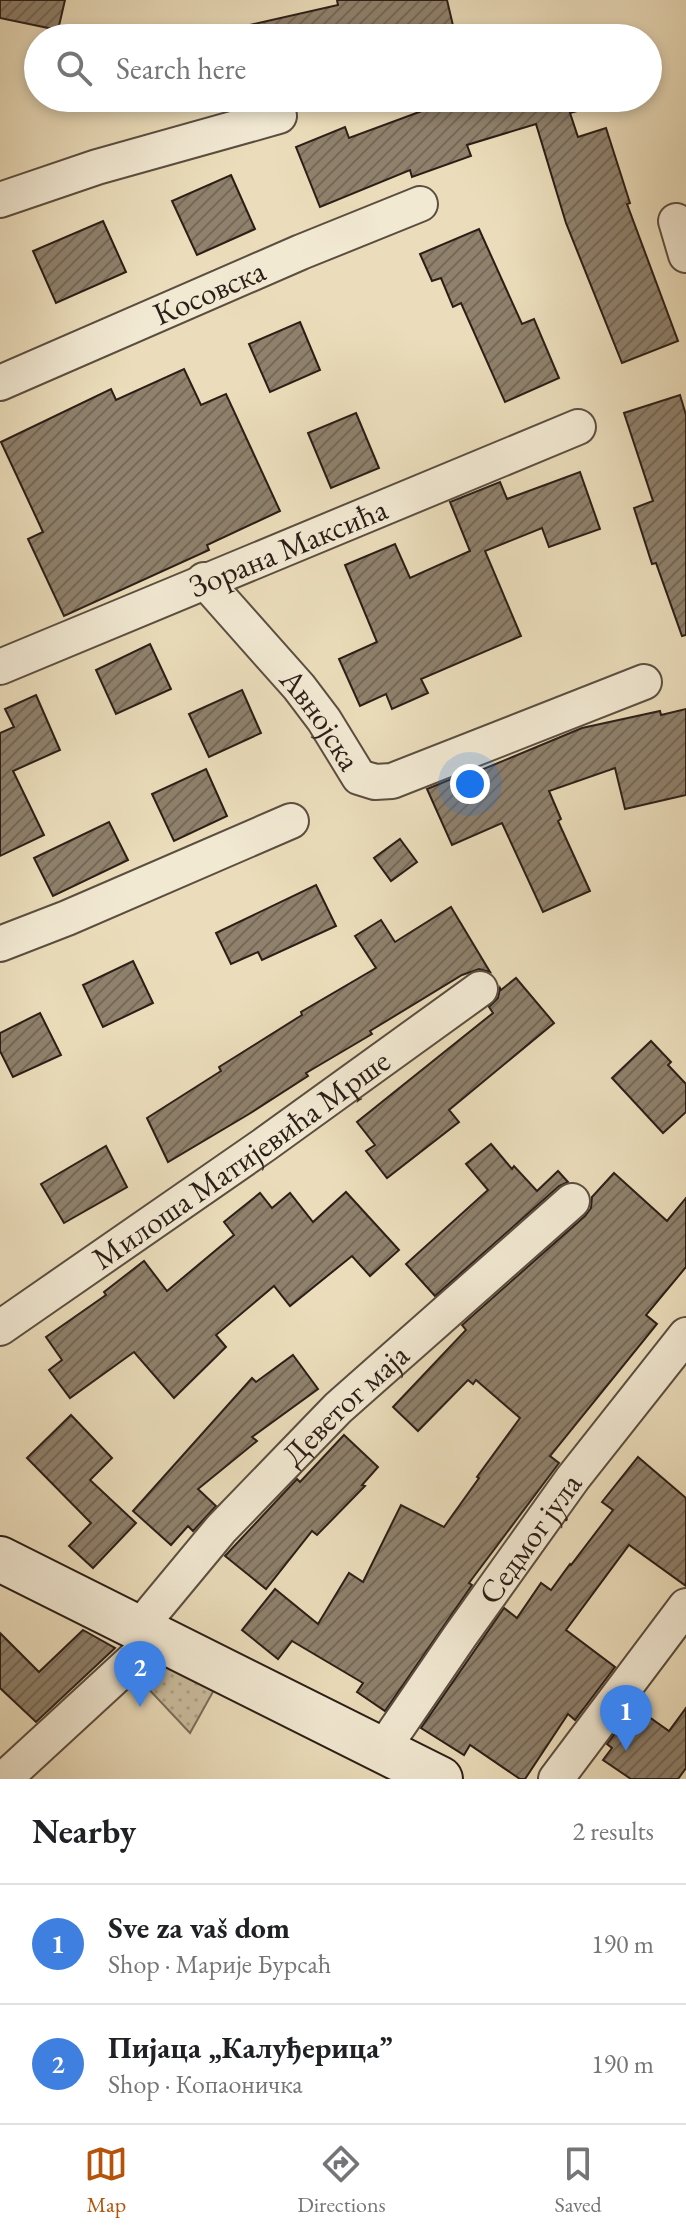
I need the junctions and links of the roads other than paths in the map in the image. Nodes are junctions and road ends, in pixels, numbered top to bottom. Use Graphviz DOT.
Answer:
graph roads {
  1 [pos="279,116"];
  2 [pos="0,200"];
  3 [pos="420,204"];
  4 [pos="676,221"];
  5 [pos="686,255"];
  6 [pos="0,383"];
  7 [pos="578,427"];
  8 [pos="204,580"];
  9 [pos="0,667"];
  10 [pos="644,682"];
  11 [pos="291,821"];
  12 [pos="0,944"];
  13 [pos="480,989"];
  14 [pos="572,1201"];
  15 [pos="0,1328"];
  16 [pos="686,1335"];
  17 [pos="0,1559"];
  18 [pos="686,1606"];
  19 [pos="147,1634"];
  20 [pos="385,1762"];
  21 [pos="4,1779"];
  22 [pos="440,1779"];
  23 [pos="556,1779"];
  1 -- 2 [label="street"];
  3 -- 6 [label="street, Косовска"];
  4 -- 5 [label="street"];
  7 -- 8 [label="street, Зорана Максића"];
  8 -- 9 [label="street, Зорана Максића"];
  8 -- 10 [label="street, Авнојска"];
  11 -- 12 [label="street"];
  13 -- 15 [label="street, Милоша Матијевића Мрше"];
  14 -- 19 [label="street, Деветог маја"];
  16 -- 20 [label="street, Седмог јула"];
  17 -- 19 [label="street"];
  18 -- 23 [label="street"];
  19 -- 20 [label="street"];
  19 -- 21 [label="street, Деветог маја"];
  20 -- 22 [label="street"];
}
